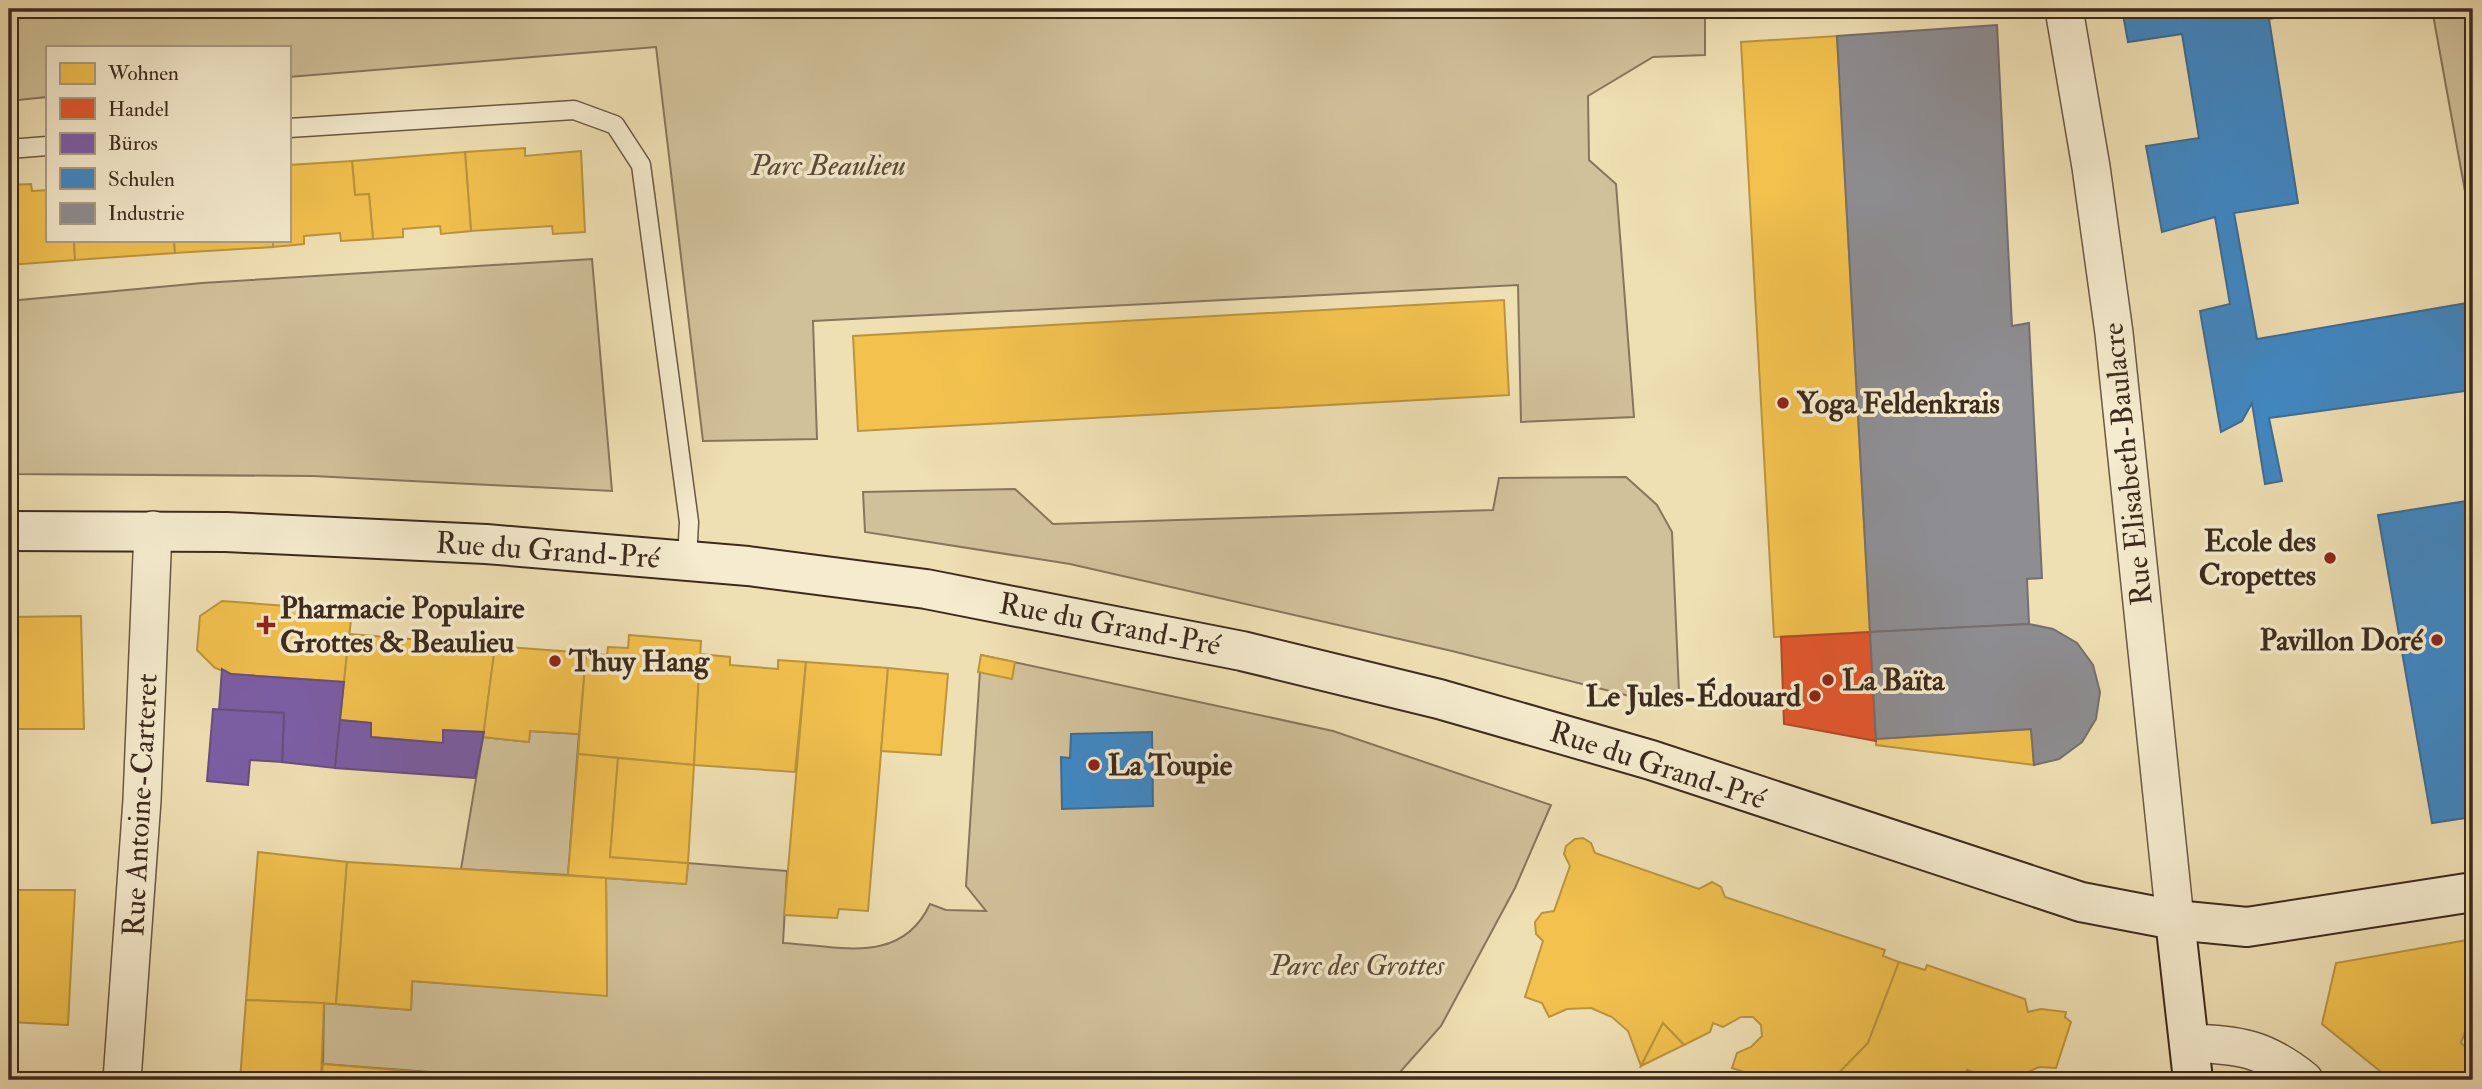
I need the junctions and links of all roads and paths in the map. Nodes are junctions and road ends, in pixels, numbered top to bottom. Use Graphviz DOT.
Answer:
graph roads {
  1 [pos="2064,9"];
  2 [pos="290,128"];
  3 [pos="46,146"];
  4 [pos="9,149"];
  5 [pos="153,530"];
  6 [pos="9,531"];
  7 [pos="687,561"];
  8 [pos="2473,892"];
  9 [pos="2175,920"];
  10 [pos="2191,1062"];
  11 [pos="122,1080"];
  12 [pos="2304,1080"];
  1 -- 9 [label="street, Rue Elisabeth-Baulacre"];
  2 -- 7 [label="lane"];
  3 -- 4 [label="lane"];
  5 -- 6 [label="main road, Rue du Grand-Pré"];
  5 -- 7 [label="main road, Rue du Grand-Pré"];
  5 -- 11 [label="street, Rue Antoine-Carteret"];
  7 -- 9 [label="main road, Rue du Grand-Pré"];
  8 -- 9 [label="main road, Rue du Grand-Pré"];
  9 -- 10 [label="main road"];
  10 -- 12 [label="street"];
}
